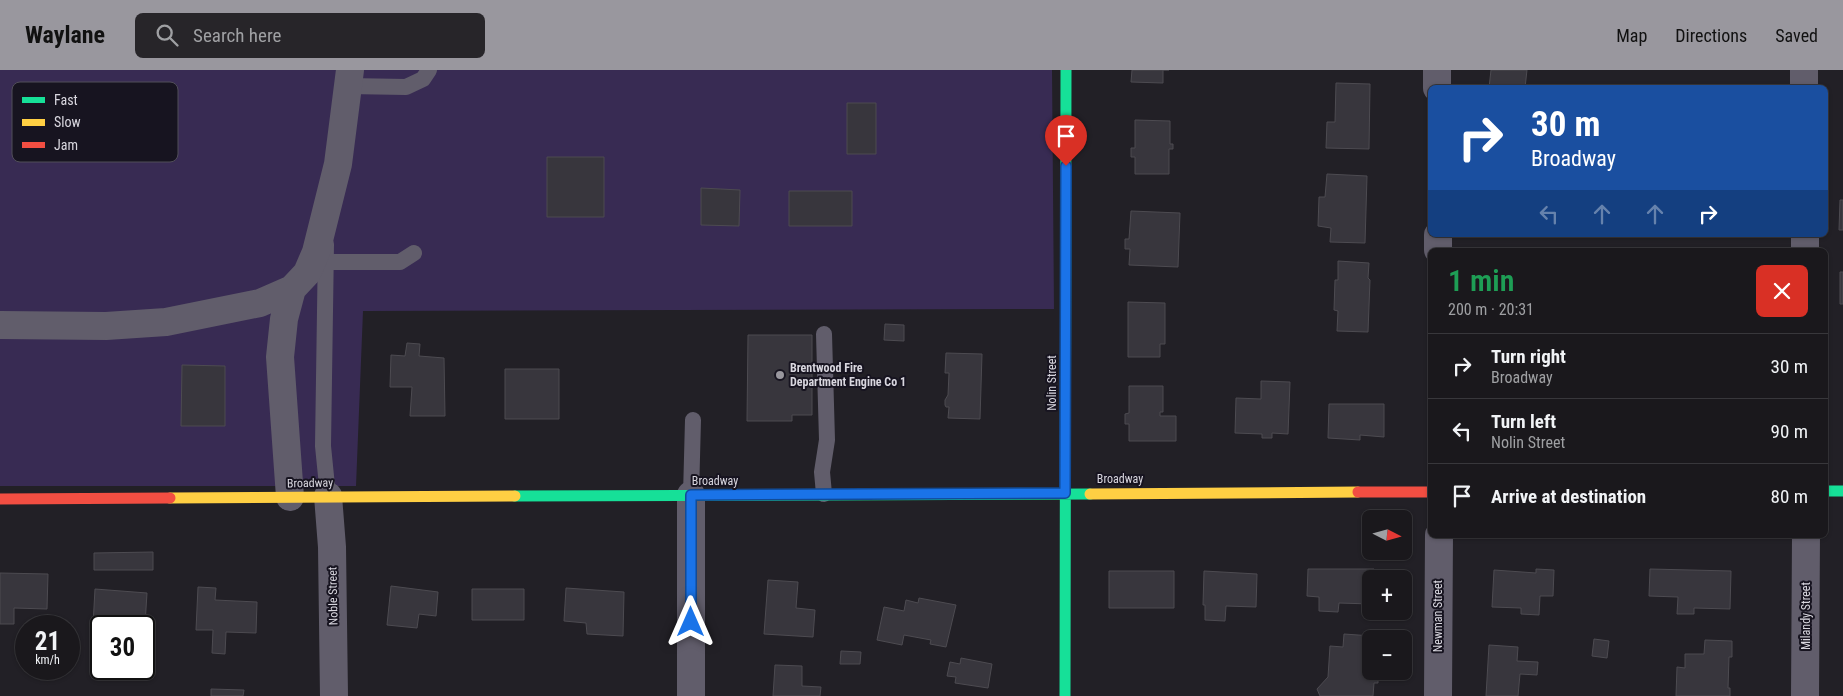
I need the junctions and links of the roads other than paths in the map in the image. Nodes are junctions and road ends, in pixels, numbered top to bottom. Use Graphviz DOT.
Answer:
graph roads {
  1 [pos="429,70"];
  2 [pos="1066,70"];
  3 [pos="1437,70"];
  4 [pos="1804,70"];
  5 [pos="349,78"];
  6 [pos="1437,85"];
  7 [pos="1804,85"];
  8 [pos="328,206"];
  9 [pos="414,253"];
  10 [pos="326,262"];
  11 [pos="292,289"];
  12 [pos="0,325"];
  13 [pos="824,334"];
  14 [pos="693,420"];
  15 [pos="1828,491"];
  16 [pos="1428,492"];
  17 [pos="1843,492"];
  18 [pos="1065,493"];
  19 [pos="824,494"];
  20 [pos="691,495"];
  21 [pos="328,496"];
  22 [pos="290,497"];
  23 [pos="0,499"];
  24 [pos="1439,538"];
  25 [pos="1806,538"];
  26 [pos="334,696"];
  27 [pos="691,696"];
  28 [pos="1065,696"];
  29 [pos="1438,696"];
  30 [pos="1805,696"];
  1 -- 5 [label="lane"];
  2 -- 18 [label="street, Nolin Street"];
  3 -- 6 [label="street"];
  4 -- 7 [label="street"];
  5 -- 8 [label="street"];
  8 -- 10 [label="lane"];
  8 -- 11 [label="street"];
  9 -- 10 [label="lane"];
  10 -- 21 [label="lane"];
  11 -- 12 [label="street"];
  11 -- 22 [label="street"];
  13 -- 19 [label="lane"];
  14 -- 20 [label="lane"];
  15 -- 17 [label="street"];
  16 -- 18 [label="street, Broadway"];
  18 -- 19 [label="street, Broadway"];
  18 -- 28 [label="street, Nolin Street"];
  19 -- 20 [label="street, Broadway"];
  20 -- 21 [label="street, Broadway"];
  20 -- 27 [label="street"];
  21 -- 22 [label="street, Broadway"];
  21 -- 26 [label="street, Noble Street"];
  22 -- 23 [label="street, Broadway"];
  24 -- 29 [label="street, Newman Street"];
  25 -- 30 [label="street, Milandy Street"];
}
